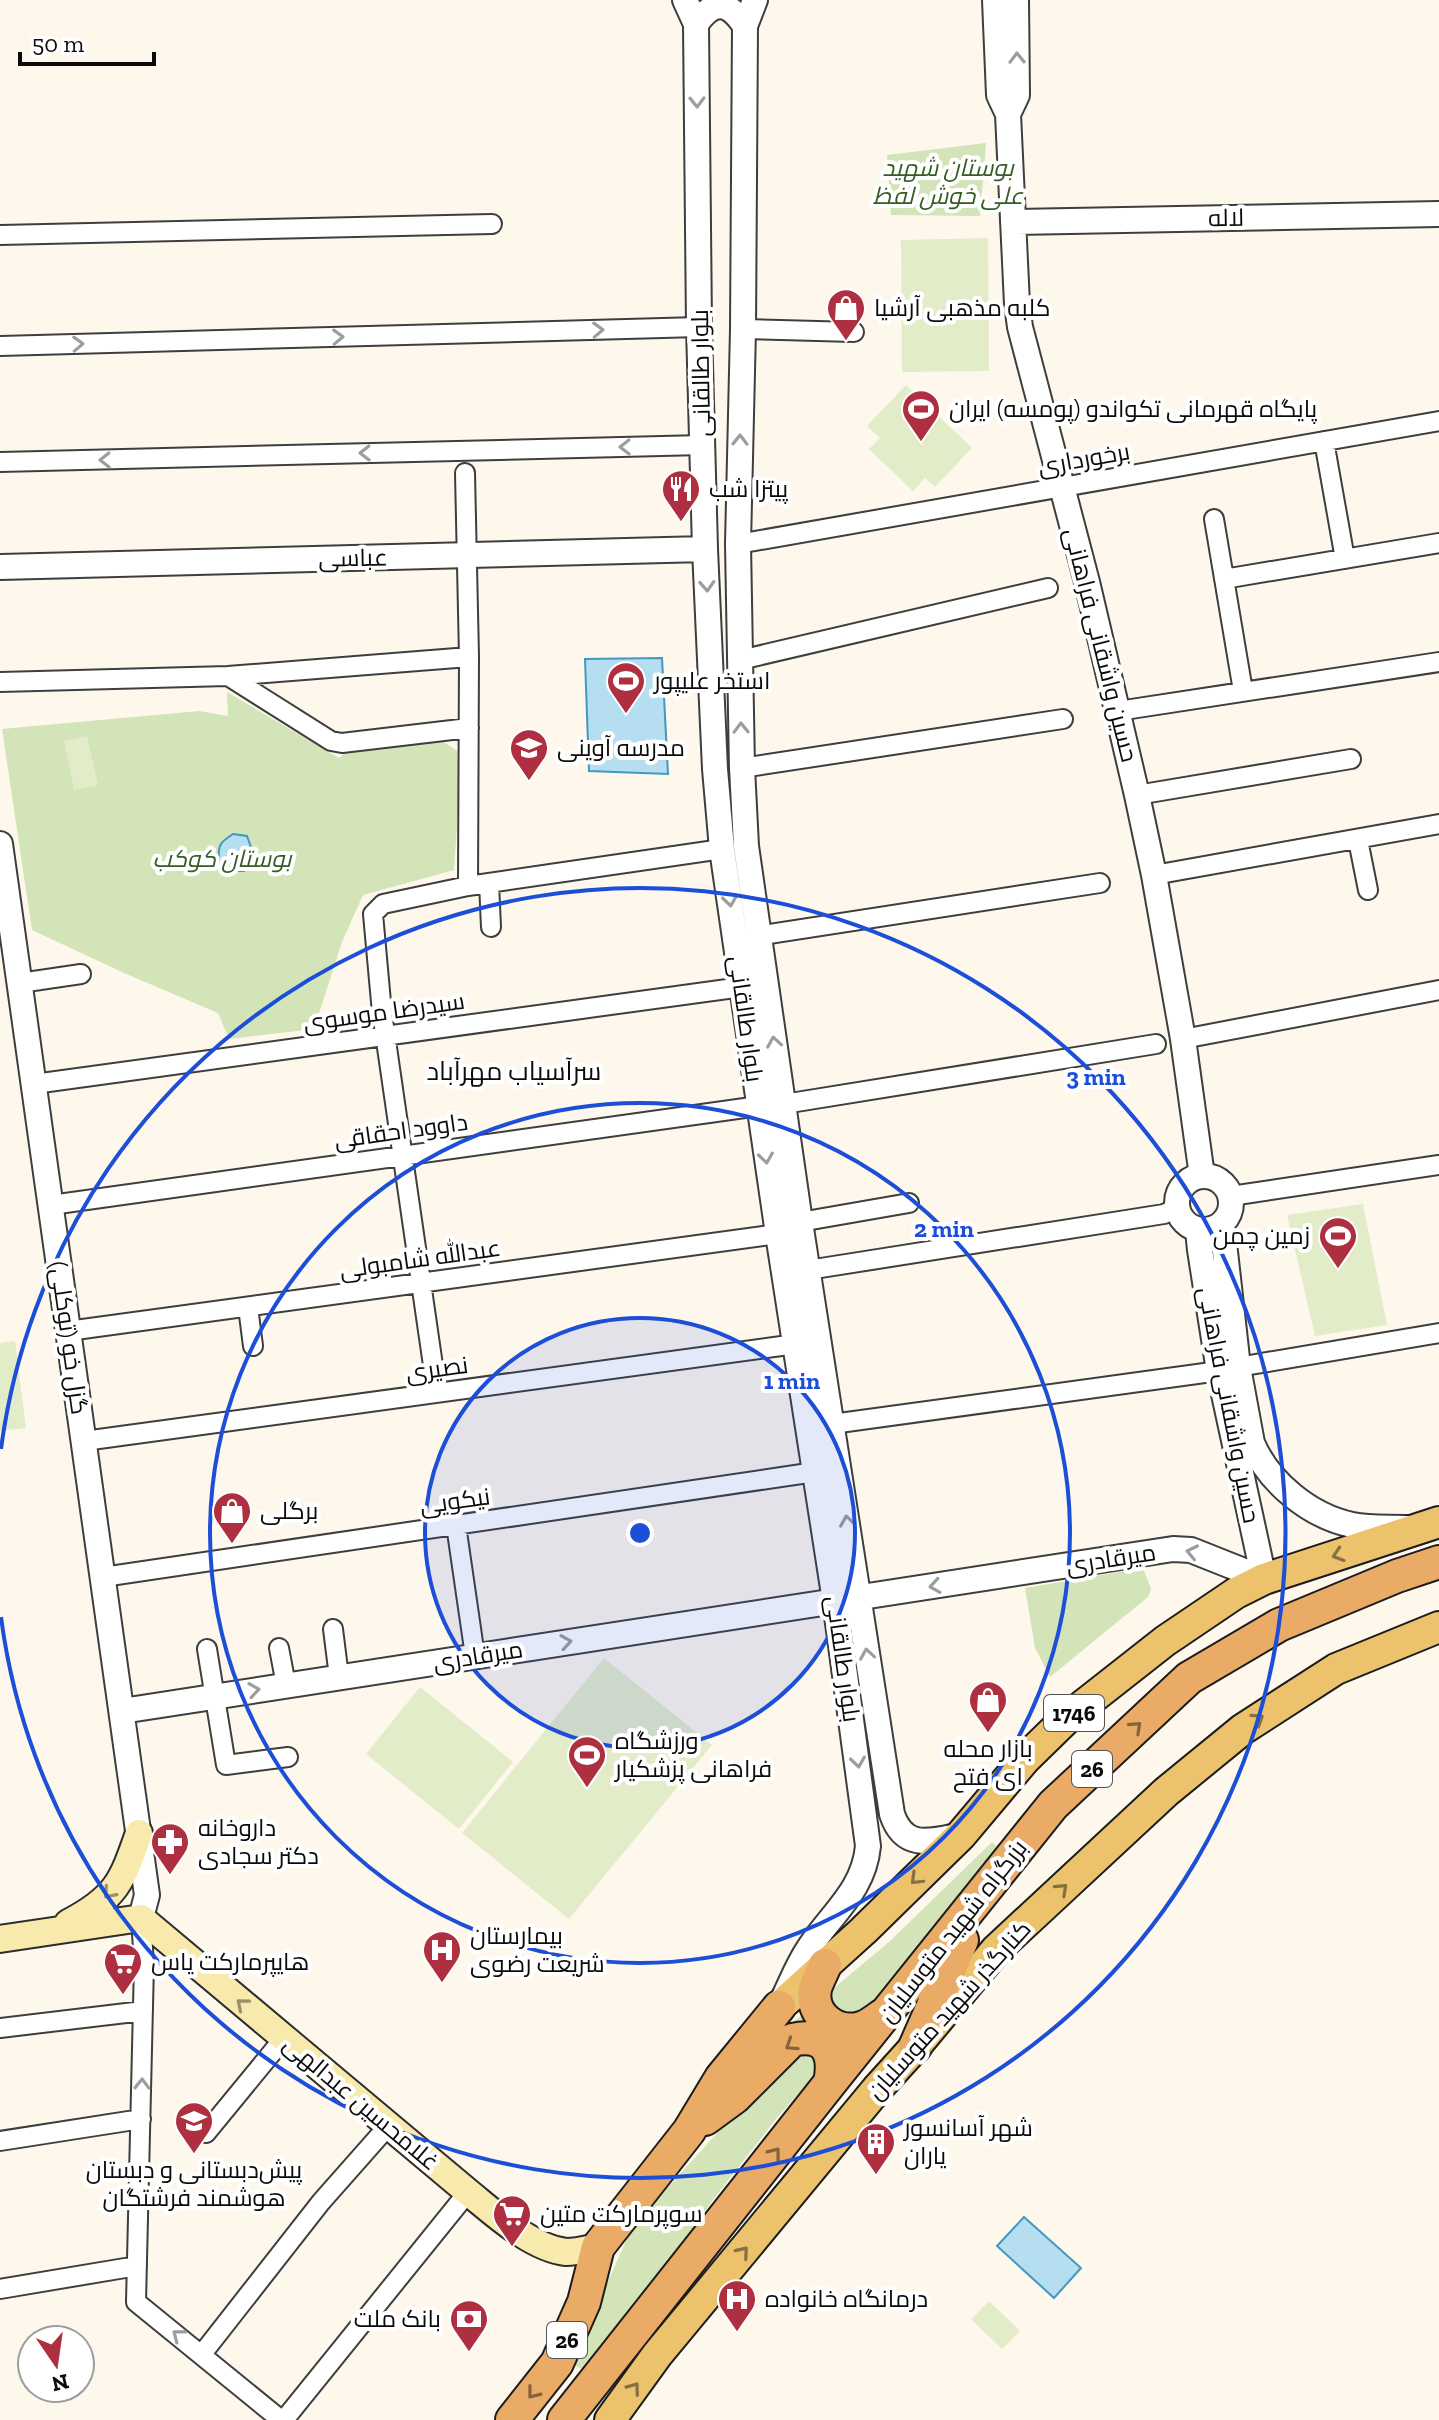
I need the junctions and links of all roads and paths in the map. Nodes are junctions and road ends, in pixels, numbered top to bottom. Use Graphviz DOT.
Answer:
graph roads {
  1 [pos="685,0"];
  2 [pos="755,0"];
  3 [pos="995,0"];
  4 [pos="1016,0"];
  5 [pos="696,24"];
  6 [pos="745,26"];
  7 [pos="1008,114"];
  8 [pos="1439,214"];
  9 [pos="1013,222"];
  10 [pos="492,224"];
  11 [pos="0,235"];
  12 [pos="699,327"];
  13 [pos="743,329"];
  14 [pos="854,332"];
  15 [pos="0,346"];
  16 [pos="1439,421"];
  17 [pos="1324,441"];
  18 [pos="703,445"];
  19 [pos="0,462"];
  20 [pos="465,473"];
  21 [pos="1061,487"];
  22 [pos="1214,519"];
  23 [pos="1439,543"];
  24 [pos="738,544"];
  25 [pos="705,549"];
  26 [pos="466,555"];
  27 [pos="1345,559"];
  28 [pos="0,567"];
  29 [pos="1224,579"];
  30 [pos="1048,588"];
  31 [pos="469,657"];
  32 [pos="740,660"];
  33 [pos="1439,662"];
  34 [pos="228,676"];
  35 [pos="0,682"];
  36 [pos="1243,691"];
  37 [pos="1118,711"];
  38 [pos="1063,719"];
  39 [pos="469,728"];
  40 [pos="1351,759"];
  41 [pos="742,768"];
  42 [pos="1137,795"];
  43 [pos="1439,824"];
  44 [pos="1358,840"];
  45 [pos="734,848"];
  46 [pos="1,858"];
  47 [pos="1154,875"];
  48 [pos="489,883"];
  49 [pos="1100,883"];
  50 [pos="468,886"];
  51 [pos="1368,890"];
  52 [pos="491,927"];
  53 [pos="757,936"];
  54 [pos="81,974"];
  55 [pos="20,983"];
  56 [pos="742,987"];
  57 [pos="1439,990"];
  58 [pos="386,1036"];
  59 [pos="1183,1039"];
  60 [pos="1156,1044"];
  61 [pos="34,1084"];
  62 [pos="784,1104"];
  63 [pos="759,1106"];
  64 [pos="403,1154"];
  65 [pos="1439,1165"];
  66 [pos="1202,1176"];
  67 [pos="1231,1196"];
  68 [pos="909,1203"];
  69 [pos="51,1205"];
  70 [pos="1177,1208"];
  71 [pos="800,1222"];
  72 [pos="1210,1228"];
  73 [pos="778,1234"];
  74 [pos="808,1270"];
  75 [pos="422,1283"];
  76 [pos="248,1307"];
  77 [pos="68,1331"];
  78 [pos="1439,1333"];
  79 [pos="796,1344"];
  80 [pos="253,1346"];
  81 [pos="1228,1369"];
  82 [pos="437,1393"];
  83 [pos="832,1424"];
  84 [pos="84,1441"];
  85 [pos="815,1472"];
  86 [pos="456,1525"];
  87 [pos="1429,1525"];
  88 [pos="1439,1562"];
  89 [pos="103,1577"];
  90 [pos="1264,1579"];
  91 [pos="847,1599"];
  92 [pos="1439,1627"];
  93 [pos="333,1629"];
  94 [pos="279,1648"];
  95 [pos="207,1649"];
  96 [pos="475,1656"];
  97 [pos="339,1677"];
  98 [pos="286,1685"];
  99 [pos="216,1696"];
  100 [pos="122,1711"];
  101 [pos="288,1757"];
  102 [pos="139,1833"];
  103 [pos="961,1835"];
  104 [pos="987,1889"];
  105 [pos="141,1918"];
  106 [pos="53,1931"];
  107 [pos="0,1939"];
  108 [pos="825,1965"];
  109 [pos="779,2007"];
  110 [pos="143,2011"];
  111 [pos="889,2011"];
  112 [pos="0,2028"];
  113 [pos="284,2038"];
  114 [pos="915,2047"];
  115 [pos="830,2083"];
  116 [pos="141,2119"];
  117 [pos="389,2125"];
  118 [pos="689,2131"];
  119 [pos="206,2133"];
  120 [pos="0,2141"];
  121 [pos="468,2192"];
  122 [pos="598,2247"];
  123 [pos="137,2266"];
  124 [pos="0,2289"];
  125 [pos="202,2354"];
  126 [pos="283,2420"];
  127 [pos="512,2420"];
  128 [pos="564,2420"];
  129 [pos="610,2420"];
  1 -- 5 [label="street, بلوار طالقانی"];
  2 -- 6 [label="street, بلوار طالقانی"];
  3 -- 7 [label="street, حسین واشقانی فراهانی"];
  7 -- 4 [label="street, حسین واشقانی فراهانی, one-way"];
  5 -- 6 [label="street"];
  5 -- 12 [label="street, بلوار طالقانی, one-way"];
  6 -- 13 [label="street, بلوار طالقانی"];
  7 -- 9 [label="street, حسین واشقانی فراهانی"];
  8 -- 9 [label="street, لاله"];
  9 -- 21 [label="street, حسین واشقانی فراهانی"];
  10 -- 11 [label="street"];
  15 -- 12 [label="street, one-way"];
  12 -- 18 [label="street, بلوار طالقانی"];
  13 -- 14 [label="street"];
  24 -- 13 [label="street, بلوار طالقانی, one-way"];
  16 -- 17 [label="street, برخورداری"];
  17 -- 21 [label="street, برخورداری"];
  17 -- 27 [label="street"];
  18 -- 19 [label="street, one-way"];
  18 -- 25 [label="street, بلوار طالقانی"];
  20 -- 26 [label="street"];
  21 -- 24 [label="street, برخورداری"];
  21 -- 37 [label="street, حسین واشقانی فراهانی"];
  22 -- 29 [label="street"];
  23 -- 27 [label="street"];
  24 -- 32 [label="street, بلوار طالقانی"];
  25 -- 26 [label="street, عباسی"];
  25 -- 45 [label="street, بلوار طالقانی, one-way"];
  26 -- 28 [label="street, عباسی"];
  26 -- 31 [label="street"];
  27 -- 29 [label="street"];
  29 -- 36 [label="street"];
  30 -- 32 [label="street"];
  31 -- 34 [label="street"];
  31 -- 39 [label="street"];
  41 -- 32 [label="street, بلوار طالقانی, one-way"];
  33 -- 36 [label="street"];
  34 -- 35 [label="street"];
  34 -- 39 [label="street"];
  36 -- 37 [label="street"];
  37 -- 42 [label="street, حسین واشقانی فراهانی"];
  38 -- 41 [label="street"];
  39 -- 50 [label="street"];
  40 -- 42 [label="street"];
  41 -- 45 [label="street, بلوار طالقانی"];
  42 -- 47 [label="street, حسین واشقانی فراهانی"];
  43 -- 44 [label="street"];
  44 -- 47 [label="street"];
  44 -- 51 [label="street"];
  45 -- 48 [label="street"];
  45 -- 53 [label="street, بلوار طالقانی"];
  45 -- 56 [label="street, بلوار طالقانی, one-way"];
  46 -- 55 [label="street, گزل خو (توکلی)"];
  47 -- 59 [label="street, حسین واشقانی فراهانی"];
  48 -- 50 [label="street"];
  48 -- 52 [label="street"];
  49 -- 53 [label="street"];
  50 -- 58 [label="street"];
  62 -- 53 [label="street, بلوار طالقانی, one-way"];
  54 -- 55 [label="street"];
  55 -- 61 [label="street, گزل خو (توکلی)"];
  56 -- 58 [label="street, سیدرضا موسوی"];
  56 -- 63 [label="street, بلوار طالقانی"];
  57 -- 59 [label="street"];
  58 -- 61 [label="street, سیدرضا موسوی"];
  58 -- 64 [label="street"];
  59 -- 66 [label="street, حسین واشقانی فراهانی"];
  60 -- 62 [label="street"];
  61 -- 69 [label="street, گزل خو (توکلی)"];
  62 -- 71 [label="street, بلوار طالقانی"];
  63 -- 64 [label="street, داوود احقاقی"];
  63 -- 73 [label="street, بلوار طالقانی, one-way"];
  64 -- 69 [label="street, داوود احقاقی"];
  64 -- 75 [label="street"];
  65 -- 67 [label="street"];
  66 -- 67 [label="street"];
  66 -- 70 [label="street"];
  67 -- 72 [label="street"];
  68 -- 71 [label="street"];
  69 -- 77 [label="street, گزل خو (توکلی)"];
  70 -- 72 [label="street"];
  70 -- 74 [label="street"];
  71 -- 74 [label="street, بلوار طالقانی"];
  72 -- 81 [label="street, حسین واشقانی فراهانی"];
  73 -- 75 [label="street, عبدالله شامبولی"];
  73 -- 79 [label="street, بلوار طالقانی"];
  74 -- 83 [label="street, بلوار طالقانی"];
  75 -- 76 [label="street, عبدالله شامبولی"];
  75 -- 82 [label="street"];
  76 -- 77 [label="street, عبدالله شامبولی"];
  76 -- 80 [label="street"];
  77 -- 84 [label="street, گزل خو (توکلی)"];
  78 -- 81 [label="street"];
  79 -- 82 [label="street, نصیری"];
  79 -- 85 [label="street, بلوار طالقانی"];
  81 -- 83 [label="street"];
  81 -- 87 [label="street, حسین واشقانی فراهانی"];
  81 -- 90 [label="street, حسین واشقانی فراهانی"];
  82 -- 84 [label="street, نصیری"];
  91 -- 83 [label="street, بلوار طالقانی, one-way"];
  84 -- 89 [label="street, گزل خو (توکلی)"];
  85 -- 86 [label="street, نیکویی"];
  85 -- 91 [label="street, بلوار طالقانی"];
  86 -- 89 [label="street, نیکویی"];
  86 -- 96 [label="street"];
  87 -- 90 [label="main road, 1746, one-way"];
  104 -- 88 [label="highway, بزرگراه شهید متوسلیان / 26, one-way"];
  89 -- 100 [label="street, گزل خو (توکلی)"];
  90 -- 91 [label="street, میرقادری, one-way"];
  90 -- 103 [label="main road, 1746"];
  96 -- 91 [label="street, میرقادری, one-way"];
  103 -- 91 [label="street, بلوار طالقانی, one-way"];
  91 -- 109 [label="street, بلوار طالقانی, one-way"];
  114 -- 92 [label="main road, کنارگذر شهید متوسلیان, one-way"];
  93 -- 97 [label="street"];
  94 -- 98 [label="street"];
  95 -- 99 [label="street"];
  96 -- 97 [label="street, میرقادری"];
  97 -- 98 [label="street, میرقادری"];
  99 -- 98 [label="street, میرقادری, one-way"];
  99 -- 100 [label="street, میرقادری"];
  99 -- 101 [label="street"];
  100 -- 102 [label="street, گزل خو (توکلی)"];
  102 -- 105 [label="street, گزل خو (توکلی)"];
  102 -- 106 [label="main road, one-way"];
  103 -- 108 [label="main road, 1746, one-way"];
  104 -- 111 [label="highway, بزرگراه شهید متوسلیان / 26"];
  104 -- 114 [label="highway"];
  105 -- 106 [label="main road"];
  105 -- 110 [label="street"];
  113 -- 105 [label="main road, غلامحسین عبدالهی, one-way"];
  106 -- 107 [label="main road"];
  108 -- 109 [label="main road, 1746"];
  108 -- 111 [label="highway"];
  109 -- 118 [label="highway, 26"];
  110 -- 112 [label="street"];
  116 -- 110 [label="street, one-way"];
  111 -- 115 [label="highway, بزرگراه شهید متوسلیان / 26"];
  113 -- 117 [label="main road, غلامحسین عبدالهی"];
  113 -- 119 [label="street"];
  129 -- 114 [label="main road, کنارگذر شهید متوسلیان, one-way"];
  115 -- 118 [label="highway, one-way"];
  128 -- 115 [label="highway, بزرگراه شهید متوسلیان / 26, one-way"];
  116 -- 120 [label="street"];
  116 -- 123 [label="street"];
  117 -- 121 [label="main road, غلامحسین عبدالهی"];
  117 -- 125 [label="street"];
  118 -- 122 [label="highway, 26"];
  121 -- 122 [label="main road, غلامحسین عبدالهی"];
  121 -- 126 [label="street"];
  122 -- 127 [label="highway, 26, one-way"];
  123 -- 124 [label="street"];
  125 -- 123 [label="street, one-way"];
  125 -- 126 [label="street"];
}
